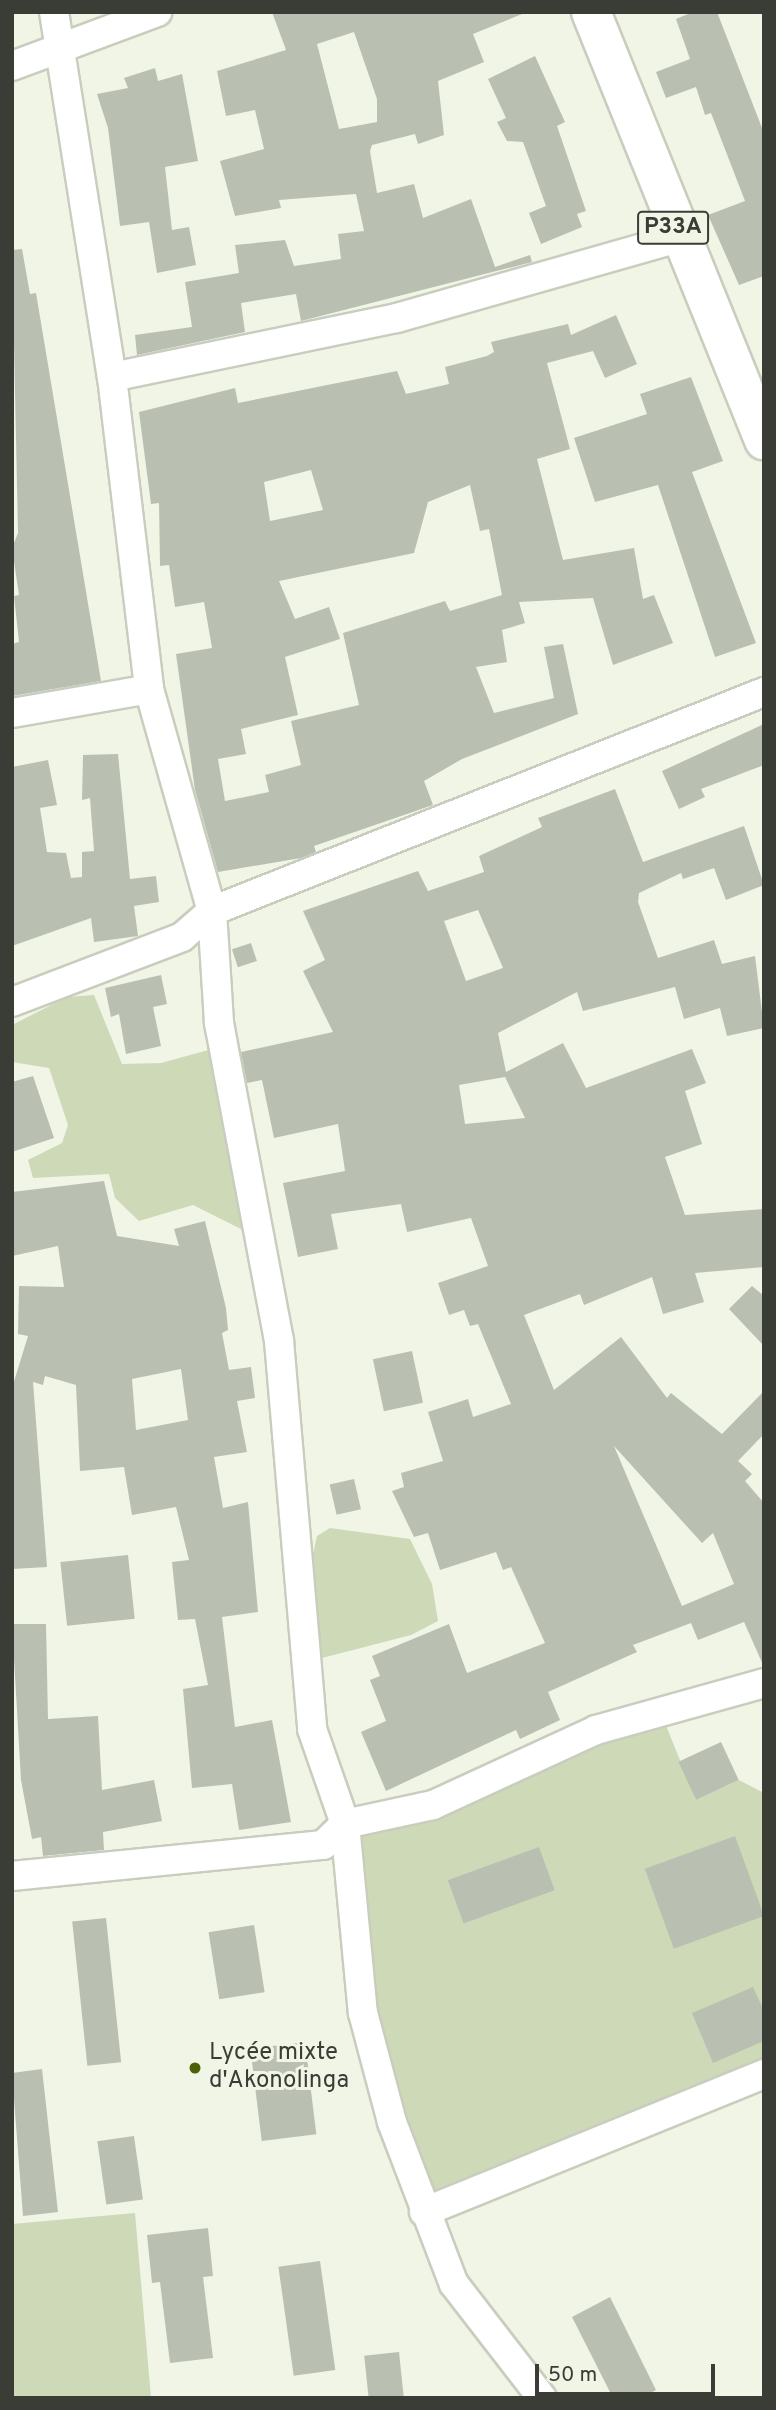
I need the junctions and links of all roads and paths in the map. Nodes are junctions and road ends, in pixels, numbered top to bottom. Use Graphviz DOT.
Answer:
graph roads {
  1 [pos="54,12"];
  2 [pos="156,12"];
  3 [pos="591,12"];
  4 [pos="61,50"];
  5 [pos="12,66"];
  6 [pos="677,238"];
  7 [pos="112,377"];
  8 [pos="764,440"];
  9 [pos="149,689"];
  10 [pos="764,692"];
  11 [pos="12,713"];
  12 [pos="212,911"];
  13 [pos="12,1002"];
  14 [pos="764,1683"];
  15 [pos="345,1824"];
  16 [pos="12,1876"];
  17 [pos="764,2074"];
  18 [pos="424,2212"];
  19 [pos="542,2398"];
  1 -- 4 [label="street"];
  2 -- 4 [label="street"];
  3 -- 6 [label="main road, P33A"];
  4 -- 5 [label="street"];
  4 -- 7 [label="street"];
  6 -- 7 [label="street"];
  6 -- 8 [label="main road, P33A"];
  7 -- 9 [label="street"];
  9 -- 11 [label="street"];
  9 -- 12 [label="street"];
  10 -- 12 [label="street"];
  12 -- 13 [label="street"];
  12 -- 15 [label="street"];
  14 -- 15 [label="street"];
  15 -- 16 [label="street"];
  15 -- 18 [label="street"];
  17 -- 18 [label="street"];
  18 -- 19 [label="street"];
}
